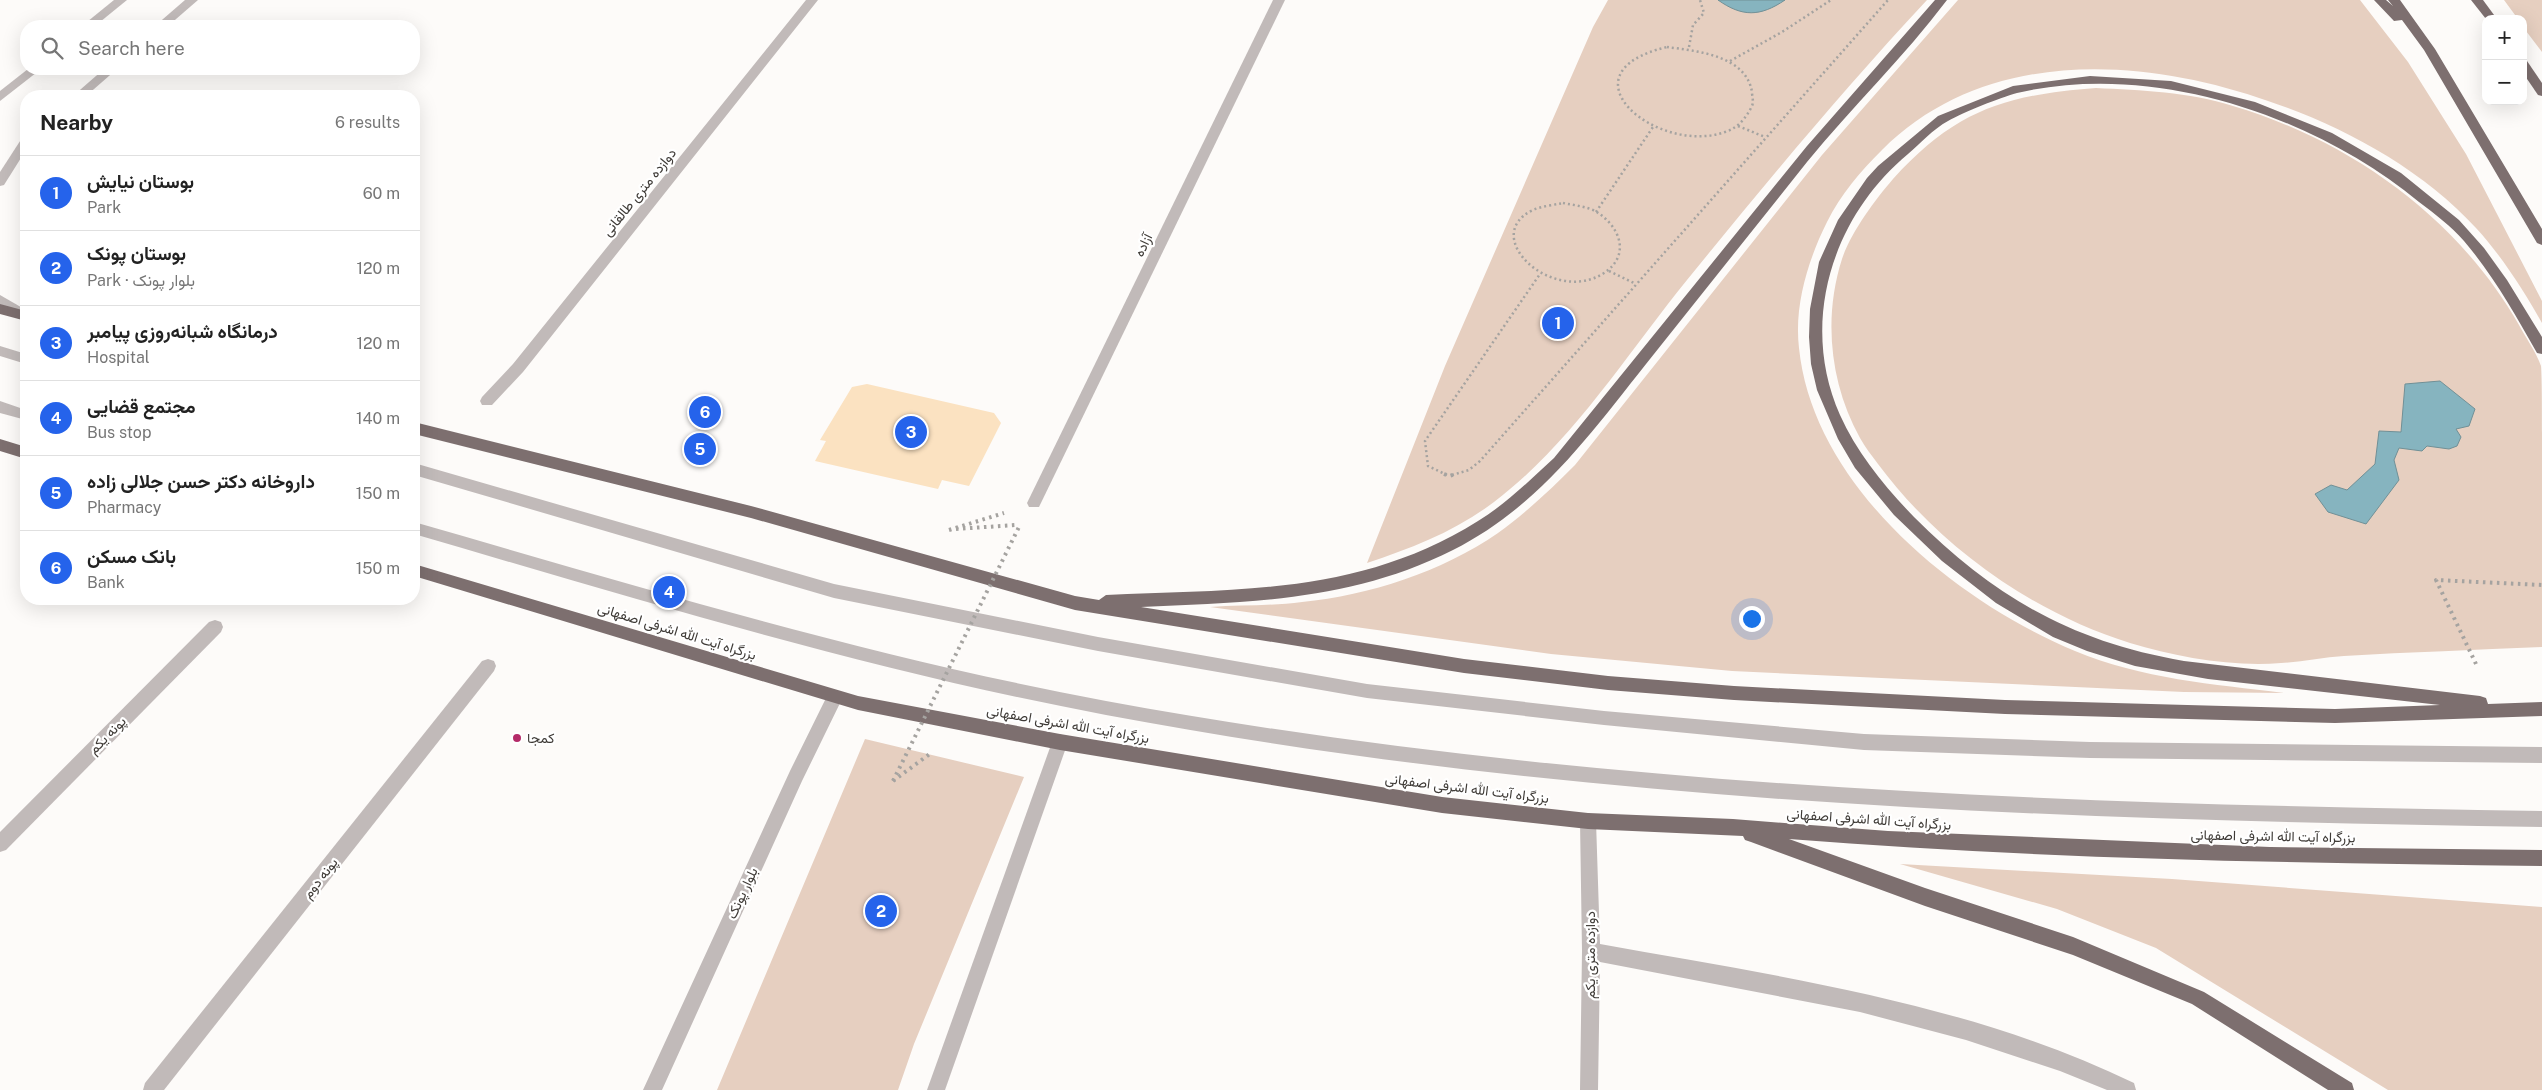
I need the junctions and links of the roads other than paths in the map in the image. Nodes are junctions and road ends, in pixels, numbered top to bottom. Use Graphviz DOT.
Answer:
graph roads {
  1 [pos="121,0"];
  2 [pos="192,0"];
  3 [pos="812,0"];
  4 [pos="1279,0"];
  5 [pos="1941,0"];
  6 [pos="2380,0"];
  7 [pos="2394,0"];
  8 [pos="2477,0"];
  9 [pos="2489,15"];
  10 [pos="96,20"];
  11 [pos="168,20"];
  12 [pos="2429,49"];
  13 [pos="2527,70"];
  14 [pos="28,75"];
  15 [pos="104,75"];
  16 [pos="86,90"];
  17 [pos="2542,92"];
  18 [pos="0,97"];
  19 [pos="20,150"];
  20 [pos="0,182"];
  21 [pos="2542,240"];
  22 [pos="0,300"];
  23 [pos="0,309"];
  24 [pos="20,313"];
  25 [pos="20,315"];
  26 [pos="2542,349"];
  27 [pos="0,351"];
  28 [pos="20,357"];
  29 [pos="487,401"];
  30 [pos="0,408"];
  31 [pos="20,413"];
  32 [pos="420,429"];
  33 [pos="0,445"];
  34 [pos="20,451"];
  35 [pos="420,471"];
  36 [pos="1034,504"];
  37 [pos="420,530"];
  38 [pos="420,572"];
  39 [pos="1075,603"];
  40 [pos="215,627"];
  41 [pos="488,666"];
  42 [pos="835,698"];
  43 [pos="2534,709"];
  44 [pos="1060,742"];
  45 [pos="2542,755"];
  46 [pos="2542,819"];
  47 [pos="1588,821"];
  48 [pos="1733,827"];
  49 [pos="0,844"];
  50 [pos="2542,858"];
  51 [pos="1591,950"];
  52 [pos="152,1090"];
  53 [pos="652,1090"];
  54 [pos="936,1090"];
  55 [pos="1589,1090"];
  56 [pos="2127,1090"];
  57 [pos="2345,1090"];
  1 -- 10 [label="street"];
  2 -- 11 [label="street"];
  3 -- 29 [label="street, دوازده متری طالقانی"];
  4 -- 36 [label="street, آزاده"];
  5 -- 39 [label="highway"];
  6 -- 12 [label="highway"];
  7 -- 12 [label="highway"];
  8 -- 9 [label="highway"];
  12 -- 21 [label="highway"];
  13 -- 17 [label="highway"];
  14 -- 18 [label="street"];
  15 -- 16 [label="street"];
  19 -- 20 [label="street"];
  22 -- 24 [label="street"];
  23 -- 25 [label="highway"];
  26 -- 43 [label="highway"];
  27 -- 28 [label="street"];
  30 -- 31 [label="street"];
  32 -- 39 [label="highway"];
  33 -- 34 [label="highway"];
  35 -- 45 [label="street"];
  37 -- 46 [label="street"];
  38 -- 42 [label="highway, بزرگراه آیت الله اشرفی اصفهانی"];
  39 -- 43 [label="highway"];
  40 -- 49 [label="street, پونه یکم"];
  41 -- 52 [label="street, پونه دوم"];
  42 -- 44 [label="highway, بزرگراه آیت الله اشرفی اصفهانی"];
  42 -- 53 [label="street, بلوار پونک"];
  44 -- 47 [label="highway, بزرگراه آیت الله اشرفی اصفهانی"];
  44 -- 54 [label="street"];
  47 -- 48 [label="highway, بزرگراه آیت الله اشرفی اصفهانی"];
  47 -- 51 [label="street, دوازده متری یکم"];
  48 -- 50 [label="highway, بزرگراه آیت الله اشرفی اصفهانی"];
  48 -- 57 [label="highway"];
  51 -- 55 [label="street, دوازده متری یکم"];
  51 -- 56 [label="street"];
}
